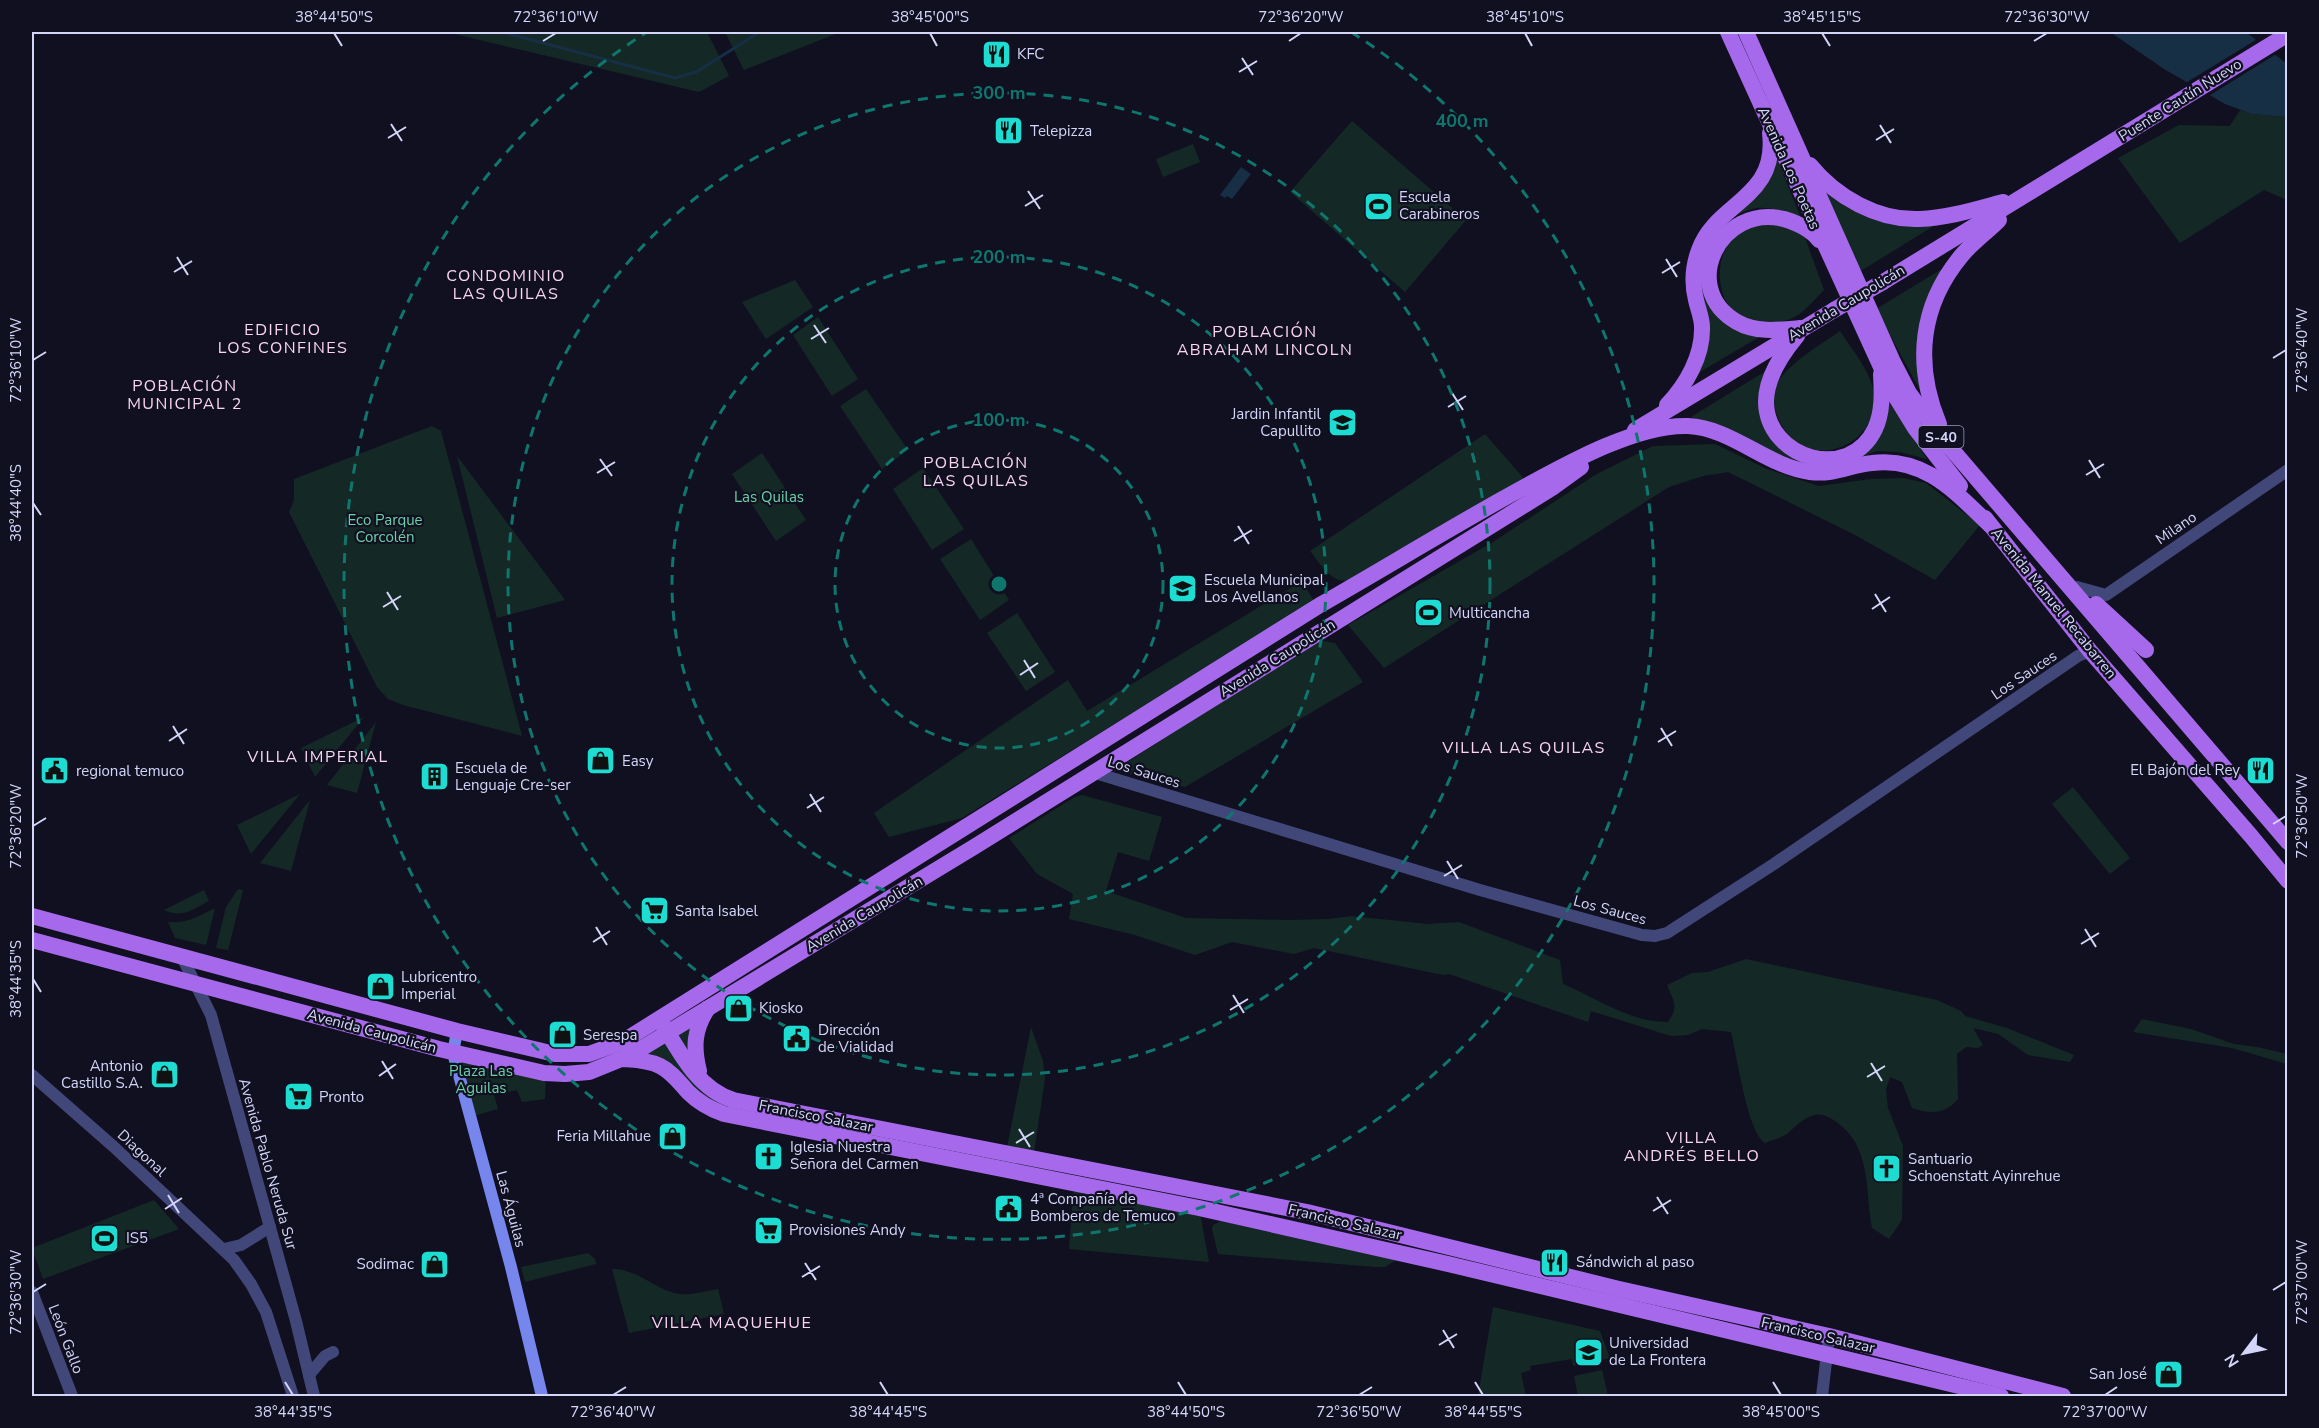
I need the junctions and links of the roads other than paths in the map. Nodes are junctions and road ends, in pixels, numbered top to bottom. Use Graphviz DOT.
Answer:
graph roads {
  1 [pos="1728,32"];
  2 [pos="1746,32"];
  3 [pos="2288,34"];
  4 [pos="1767,117"];
  5 [pos="1796,144"];
  6 [pos="2072,166"];
  7 [pos="2021,198"];
  8 [pos="1825,247"];
  9 [pos="1857,300"];
  10 [pos="1804,328"];
  11 [pos="1881,368"];
  12 [pos="1652,419"];
  13 [pos="1620,440"];
  14 [pos="1959,457"];
  15 [pos="2288,470"];
  16 [pos="1991,525"];
  17 [pos="2051,565"];
  18 [pos="2077,587"];
  19 [pos="1320,605"];
  20 [pos="2146,650"];
  21 [pos="2090,651"];
  22 [pos="1252,673"];
  23 [pos="2145,676"];
  24 [pos="1105,741"];
  25 [pos="1092,772"];
  26 [pos="1043,780"];
  27 [pos="2251,836"];
  28 [pos="2288,842"];
  29 [pos="912,860"];
  30 [pos="2288,860"];
  31 [pos="2288,881"];
  32 [pos="900,891"];
  33 [pos="32,916"];
  34 [pos="32,940"];
  35 [pos="181,955"];
  36 [pos="196,984"];
  37 [pos="225,991"];
  38 [pos="710,1005"];
  39 [pos="211,1015"];
  40 [pos="658,1018"];
  41 [pos="457,1030"];
  42 [pos="668,1032"];
  43 [pos="453,1053"];
  44 [pos="621,1059"];
  45 [pos="32,1075"];
  46 [pos="701,1081"];
  47 [pos="270,1227"];
  48 [pos="224,1250"];
  49 [pos="32,1292"];
  50 [pos="1829,1336"];
  51 [pos="333,1352"];
  52 [pos="1828,1354"];
  53 [pos="309,1375"];
  54 [pos="2053,1395"];
  55 [pos="72,1396"];
  56 [pos="293,1396"];
  57 [pos="314,1396"];
  58 [pos="542,1396"];
  59 [pos="1822,1396"];
  60 [pos="2001,1396"];
  1 -- 4 [label="main road, Avenida Los Poetas"];
  2 -- 5 [label="main road, Avenida Los Poetas"];
  3 -- 6 [label="main road, Puente Cautín Nuevo"];
  4 -- 8 [label="main road, Avenida Los Poetas"];
  4 -- 12 [label="main road"];
  5 -- 7 [label="main road"];
  5 -- 9 [label="main road, Avenida Los Poetas"];
  6 -- 7 [label="main road, Avenida Caupolicán"];
  7 -- 10 [label="main road, Avenida Caupolicán, bridge"];
  7 -- 14 [label="main road"];
  8 -- 9 [label="main road, Avenida Los Poetas"];
  8 -- 10 [label="main road"];
  9 -- 11 [label="main road, Avenida Manuel Recabarren / S-40"];
  9 -- 14 [label="main road, Avenida Manuel Recabarren / S-40"];
  10 -- 11 [label="main road"];
  10 -- 12 [label="main road, Avenida Caupolicán"];
  11 -- 16 [label="main road, Avenida Manuel Recabarren / S-40"];
  12 -- 13 [label="main road, Avenida Caupolicán"];
  13 -- 16 [label="main road"];
  13 -- 19 [label="main road, Avenida Caupolicán"];
  13 -- 22 [label="main road, Avenida Caupolicán"];
  14 -- 17 [label="main road, Avenida Manuel Recabarren / S-40"];
  15 -- 18 [label="street, Milano"];
  16 -- 21 [label="main road, Avenida Manuel Recabarren / S-40"];
  17 -- 18 [label="main road"];
  17 -- 21 [label="main road"];
  17 -- 23 [label="main road, Avenida Manuel Recabarren / S-40"];
  18 -- 20 [label="main road"];
  19 -- 22 [label="main road"];
  19 -- 24 [label="main road, Avenida Caupolicán"];
  21 -- 23 [label="main road"];
  21 -- 25 [label="street, Los Sauces"];
  21 -- 27 [label="main road, Avenida Manuel Recabarren / S-40"];
  22 -- 25 [label="main road, Avenida Caupolicán"];
  23 -- 28 [label="main road, Avenida Manuel Recabarren / S-40"];
  24 -- 25 [label="main road"];
  24 -- 26 [label="main road, Avenida Caupolicán"];
  25 -- 26 [label="main road"];
  25 -- 32 [label="main road, Avenida Caupolicán"];
  26 -- 29 [label="main road, Avenida Caupolicán"];
  27 -- 30 [label="main road"];
  27 -- 31 [label="main road, Avenida Manuel Recabarren / S-40"];
  29 -- 32 [label="main road"];
  29 -- 40 [label="main road, Avenida Caupolicán"];
  32 -- 38 [label="main road, Avenida Caupolicán"];
  33 -- 35 [label="main road, Avenida Caupolicán"];
  34 -- 36 [label="main road, Avenida Caupolicán"];
  35 -- 36 [label="street, Avenida Pablo Neruda Sur"];
  35 -- 41 [label="main road, Avenida Caupolicán"];
  36 -- 37 [label="main road, Avenida Caupolicán"];
  36 -- 39 [label="street, Avenida Pablo Neruda Sur"];
  37 -- 39 [label="street"];
  37 -- 43 [label="main road, Avenida Caupolicán"];
  38 -- 42 [label="main road, Avenida Caupolicán"];
  38 -- 46 [label="main road"];
  39 -- 47 [label="street, Avenida Pablo Neruda Sur"];
  40 -- 41 [label="main road, Avenida Caupolicán"];
  40 -- 42 [label="main road, Francisco Salazar"];
  41 -- 43 [label="main road, Las Águilas"];
  42 -- 44 [label="main road, Avenida Caupolicán"];
  42 -- 46 [label="main road, Francisco Salazar"];
  43 -- 44 [label="main road, Avenida Caupolicán"];
  43 -- 58 [label="main road, Las Águilas"];
  44 -- 52 [label="main road, Francisco Salazar"];
  45 -- 48 [label="street, Diagonal"];
  46 -- 50 [label="main road, Francisco Salazar"];
  47 -- 48 [label="street"];
  47 -- 53 [label="street, Avenida Pablo Neruda Sur"];
  48 -- 56 [label="street, Diagonal"];
  49 -- 55 [label="street, León Gallo"];
  50 -- 52 [label="street"];
  50 -- 54 [label="main road, Francisco Salazar"];
  51 -- 53 [label="street"];
  52 -- 59 [label="street"];
  52 -- 60 [label="main road, Francisco Salazar"];
  53 -- 57 [label="street, Avenida Pablo Neruda Sur"];
}
